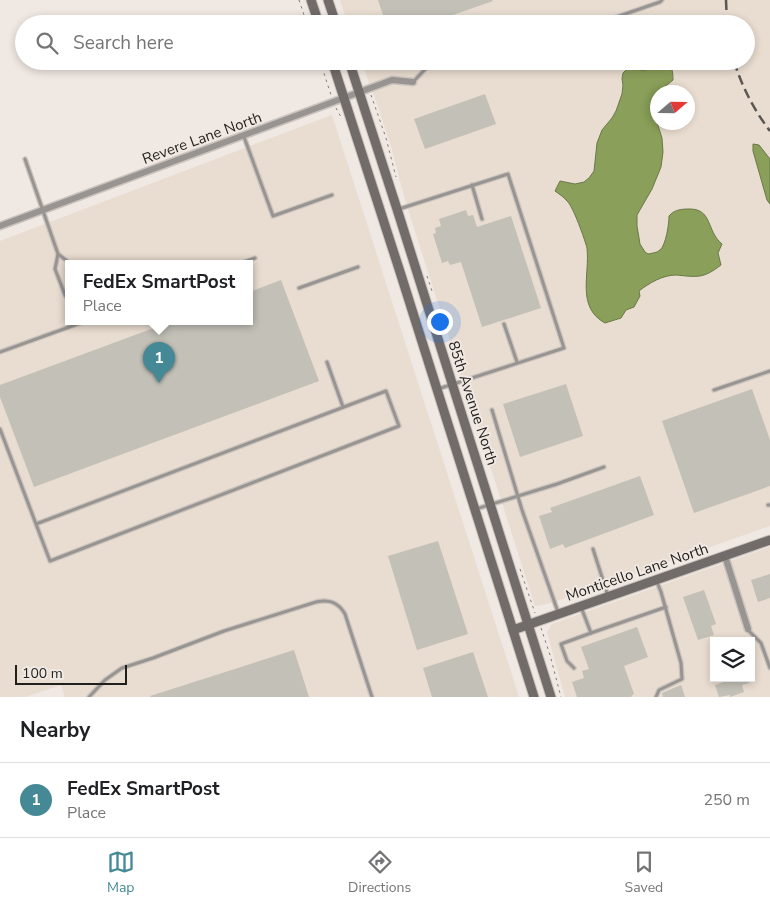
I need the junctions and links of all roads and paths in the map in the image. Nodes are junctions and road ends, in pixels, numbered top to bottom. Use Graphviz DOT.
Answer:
graph roads {
  1 [pos="299,0"];
  2 [pos="311,0"];
  3 [pos="328,0"];
  4 [pos="662,0"];
  5 [pos="304,15"];
  6 [pos="316,15"];
  7 [pos="333,15"];
  8 [pos="622,15"];
  9 [pos="323,70"];
  10 [pos="335,70"];
  11 [pos="352,70"];
  12 [pos="424,70"];
  13 [pos="413,82"];
  14 [pos="329,87"];
  15 [pos="360,92"];
  16 [pos="344,98"];
  17 [pos="243,136"];
  18 [pos="25,159"];
  19 [pos="472,185"];
  20 [pos="332,195"];
  21 [pos="43,210"];
  22 [pos="397,210"];
  23 [pos="482,219"];
  24 [pos="0,226"];
  25 [pos="58,254"];
  26 [pos="255,258"];
  27 [pos="65,260"];
  28 [pos="250,260"];
  29 [pos="358,267"];
  30 [pos="300,288"];
  31 [pos="65,296"];
  32 [pos="504,324"];
  33 [pos="75,325"];
  34 [pos="0,352"];
  35 [pos="326,362"];
  36 [pos="517,362"];
  37 [pos="770,371"];
  38 [pos="452,384"];
  39 [pos="437,389"];
  40 [pos="714,390"];
  41 [pos="343,407"];
  42 [pos="492,410"];
  43 [pos="0,429"];
  44 [pos="604,467"];
  45 [pos="518,496"];
  46 [pos="491,504"];
  47 [pos="476,509"];
  48 [pos="36,524"];
  49 [pos="770,540"];
  50 [pos="593,549"];
  51 [pos="724,556"];
  52 [pos="657,580"];
  53 [pos="608,597"];
  54 [pos="581,606"];
  55 [pos="666,607"];
  56 [pos="559,614"];
  57 [pos="529,624"];
  58 [pos="748,629"];
  59 [pos="514,630"];
  60 [pos="543,633"];
  61 [pos="590,633"];
  62 [pos="574,668"];
  63 [pos="770,668"];
  64 [pos="89,697"];
  65 [pos="372,697"];
  66 [pos="534,697"];
  67 [pos="552,697"];
  68 [pos="561,697"];
  69 [pos="656,697"];
  1 -- 5 [label="path"];
  2 -- 6 [label="main road"];
  3 -- 7 [label="main road"];
  4 -- 8 [label="lane"];
  9 -- 14 [label="path"];
  10 -- 16 [label="main road, 85th Avenue North"];
  11 -- 15 [label="main road, 85th Avenue North"];
  12 -- 13 [label="lane"];
  13 -- 15 [label="street, Revere Lane North"];
  15 -- 16 [label="street, Revere Lane North"];
  15 -- 22 [label="main road, 85th Avenue North"];
  16 -- 17 [label="street, Revere Lane North"];
  16 -- 39 [label="main road, 85th Avenue North"];
  17 -- 20 [label="lane"];
  17 -- 21 [label="street, Revere Lane North"];
  18 -- 21 [label="lane"];
  19 -- 22 [label="lane"];
  19 -- 23 [label="lane"];
  19 -- 36 [label="lane"];
  21 -- 24 [label="street, Revere Lane North"];
  21 -- 25 [label="lane"];
  22 -- 38 [label="main road, 85th Avenue North"];
  25 -- 27 [label="lane"];
  25 -- 31 [label="lane"];
  26 -- 28 [label="lane"];
  29 -- 30 [label="lane"];
  32 -- 36 [label="lane"];
  33 -- 34 [label="lane"];
  35 -- 41 [label="lane"];
  36 -- 38 [label="lane"];
  37 -- 40 [label="lane"];
  38 -- 39 [label="lane"];
  38 -- 46 [label="main road, 85th Avenue North"];
  39 -- 47 [label="main road, 85th Avenue North"];
  41 -- 48 [label="lane"];
  41 -- 48 [label="lane"];
  42 -- 45 [label="lane"];
  43 -- 48 [label="lane"];
  44 -- 45 [label="lane"];
  45 -- 46 [label="lane"];
  45 -- 56 [label="lane"];
  46 -- 47 [label="lane"];
  46 -- 57 [label="main road, 85th Avenue North"];
  47 -- 59 [label="main road, 85th Avenue North"];
  49 -- 51 [label="main road, Monticello Lane North"];
  50 -- 53 [label="lane"];
  51 -- 52 [label="main road, Monticello Lane North"];
  51 -- 58 [label="street"];
  52 -- 53 [label="main road, Monticello Lane North"];
  52 -- 55 [label="lane"];
  53 -- 54 [label="main road, Monticello Lane North"];
  54 -- 56 [label="main road, Monticello Lane North"];
  54 -- 61 [label="lane"];
  55 -- 61 [label="lane"];
  55 -- 69 [label="lane"];
  56 -- 57 [label="main road, Monticello Lane North"];
  57 -- 59 [label="main road, Monticello Lane North"];
  57 -- 67 [label="main road, 85th Avenue North"];
  58 -- 63 [label="lane"];
  59 -- 66 [label="main road, 85th Avenue North"];
  60 -- 68 [label="path"];
  61 -- 62 [label="lane"];
  64 -- 65 [label="lane"];
}
